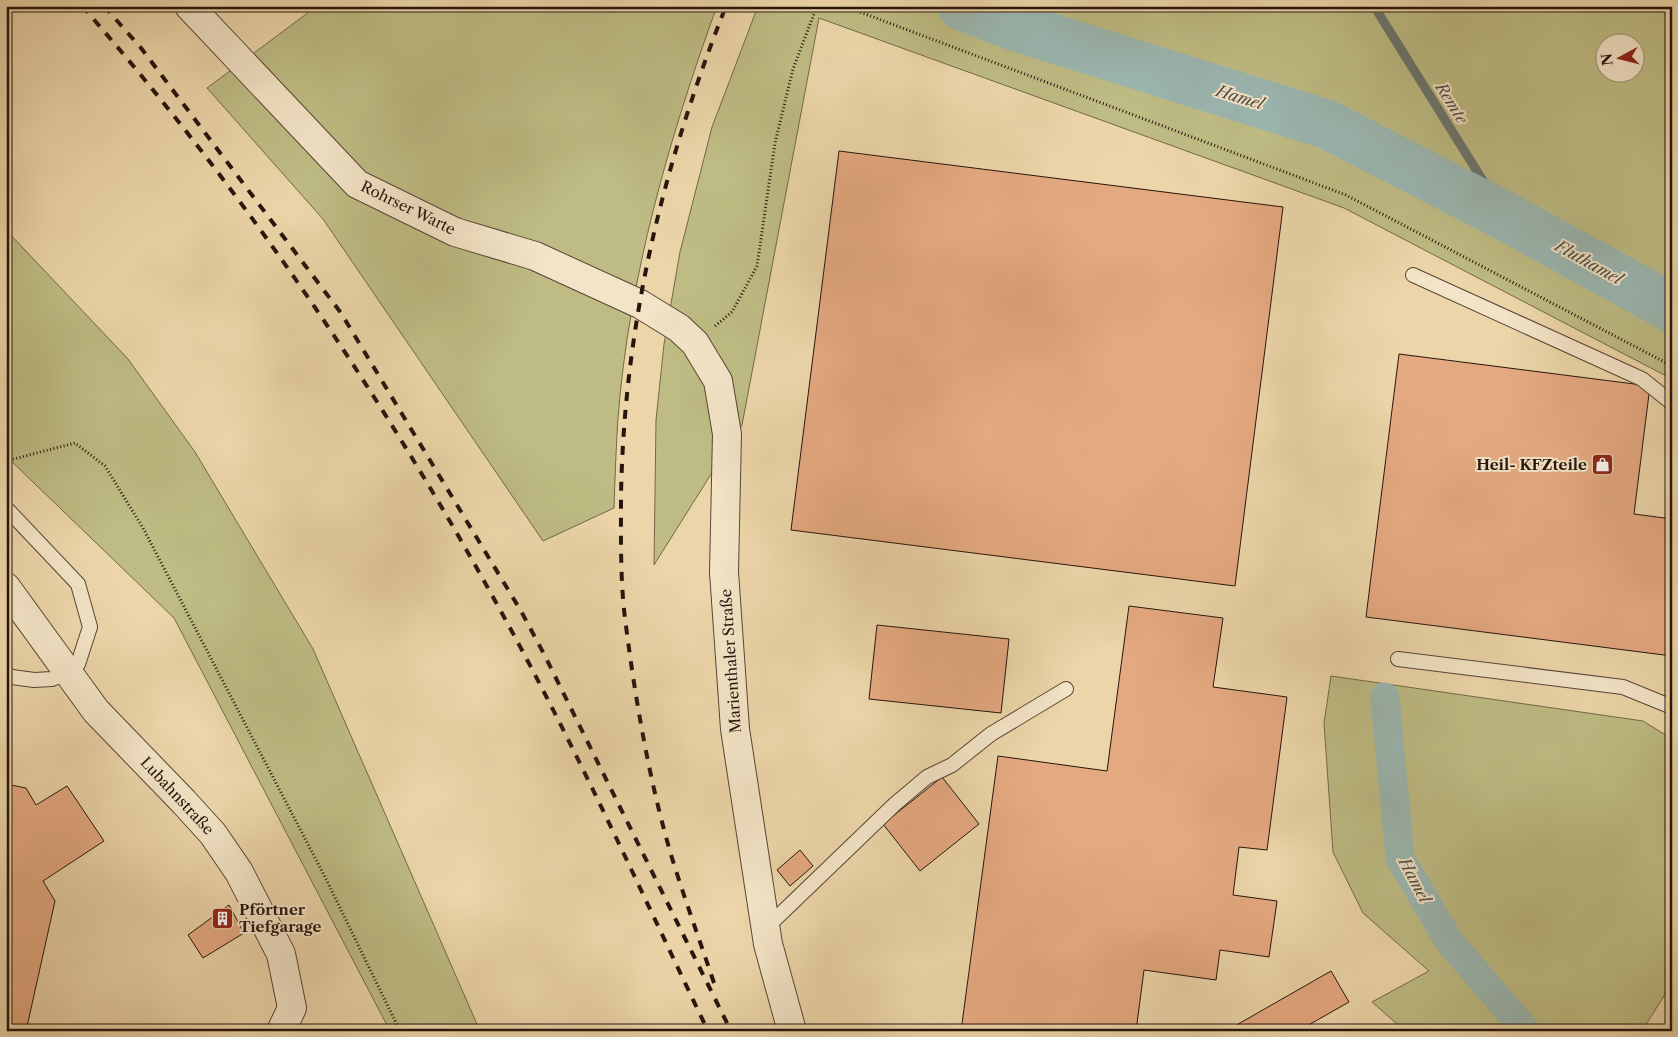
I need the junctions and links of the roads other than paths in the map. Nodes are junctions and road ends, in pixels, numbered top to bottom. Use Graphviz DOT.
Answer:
graph roads {
  1 [pos="189,6"];
  2 [pos="1413,275"];
  3 [pos="656,313"];
  4 [pos="1672,403"];
  5 [pos="6,508"];
  6 [pos="6,587"];
  7 [pos="1398,659"];
  8 [pos="67,672"];
  9 [pos="6,674"];
  10 [pos="1066,689"];
  11 [pos="1672,707"];
  12 [pos="765,929"];
  13 [pos="281,1031"];
  14 [pos="792,1031"];
  1 -- 3 [label="street, Rohrser Warte"];
  2 -- 4 [label="lane"];
  3 -- 12 [label="street, Marienthaler Straße"];
  5 -- 8 [label="lane"];
  6 -- 8 [label="street, Lubahnstraße"];
  7 -- 11 [label="lane"];
  8 -- 9 [label="lane"];
  8 -- 13 [label="street, Lubahnstraße"];
  10 -- 12 [label="lane"];
  12 -- 14 [label="street, Marienthaler Straße"];
}
